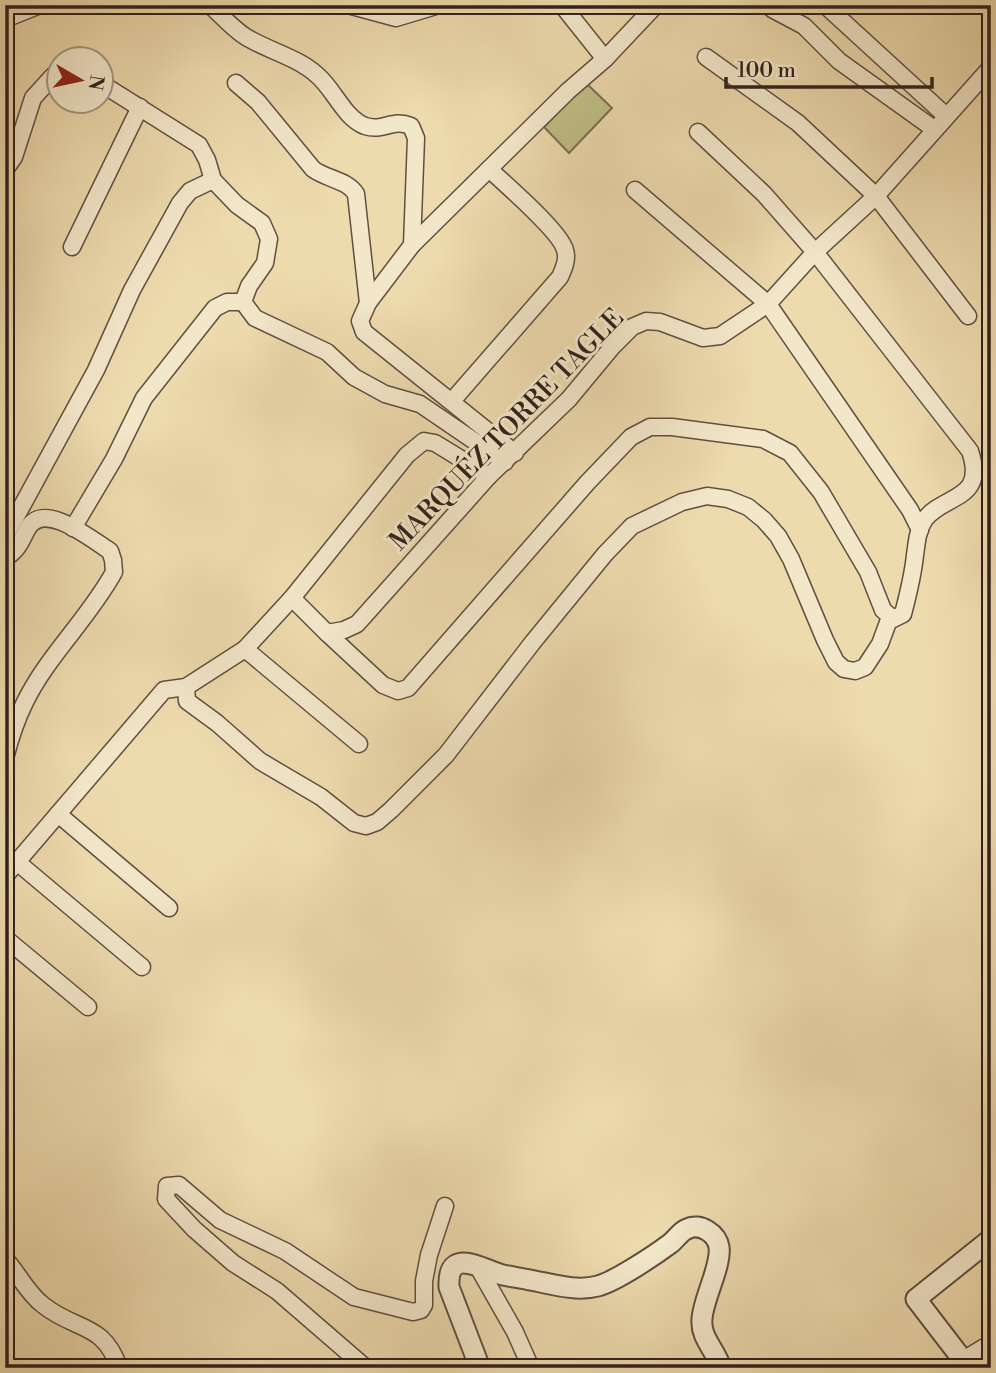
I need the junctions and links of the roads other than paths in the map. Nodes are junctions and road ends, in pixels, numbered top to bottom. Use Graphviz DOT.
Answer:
graph roads {
  1 [pos="40,5"];
  2 [pos="210,5"];
  3 [pos="348,5"];
  4 [pos="439,5"];
  5 [pos="562,5"];
  6 [pos="656,5"];
  7 [pos="825,5"];
  8 [pos="772,9"];
  9 [pos="399,12"];
  10 [pos="5,19"];
  11 [pos="706,57"];
  12 [pos="605,59"];
  13 [pos="990,69"];
  14 [pos="236,83"];
  15 [pos="46,84"];
  16 [pos="116,92"];
  17 [pos="140,107"];
  18 [pos="945,115"];
  19 [pos="934,129"];
  20 [pos="698,132"];
  21 [pos="489,169"];
  22 [pos="5,170"];
  23 [pos="213,180"];
  24 [pos="635,190"];
  25 [pos="876,196"];
  26 [pos="412,245"];
  27 [pos="72,247"];
  28 [pos="815,252"];
  29 [pos="243,302"];
  30 [pos="368,303"];
  31 [pos="768,304"];
  32 [pos="968,316"];
  33 [pos="452,401"];
  34 [pos="510,458"];
  35 [pos="489,476"];
  36 [pos="73,528"];
  37 [pos="919,530"];
  38 [pos="5,537"];
  39 [pos="5,558"];
  40 [pos="292,598"];
  41 [pos="890,617"];
  42 [pos="327,634"];
  43 [pos="245,649"];
  44 [pos="186,687"];
  45 [pos="359,744"];
  46 [pos="5,758"];
  47 [pos="58,814"];
  48 [pos="17,862"];
  49 [pos="5,876"];
  50 [pos="169,908"];
  51 [pos="5,937"];
  52 [pos="142,967"];
  53 [pos="88,1007"];
  54 [pos="445,1206"];
  55 [pos="991,1240"];
  56 [pos="5,1259"];
  57 [pos="478,1266"];
  58 [pos="991,1343"];
  59 [pos="966,1364"];
  60 [pos="479,1367"];
  61 [pos="119,1368"];
  62 [pos="366,1368"];
  63 [pos="531,1368"];
  64 [pos="721,1368"];
  1 -- 10 [label="street"];
  2 -- 26 [label="street"];
  3 -- 9 [label="street"];
  4 -- 9 [label="street"];
  5 -- 12 [label="street"];
  6 -- 12 [label="street"];
  7 -- 18 [label="street"];
  8 -- 19 [label="street"];
  11 -- 25 [label="street"];
  12 -- 21 [label="street"];
  13 -- 18 [label="street, MARQUÉZ TORRE TAGLE"];
  14 -- 30 [label="street"];
  15 -- 22 [label="street"];
  16 -- 17 [label="street"];
  17 -- 23 [label="street"];
  17 -- 27 [label="street"];
  18 -- 19 [label="street, MARQUÉZ TORRE TAGLE"];
  19 -- 25 [label="street, MARQUÉZ TORRE TAGLE"];
  20 -- 28 [label="street"];
  21 -- 26 [label="street"];
  21 -- 33 [label="street"];
  23 -- 29 [label="street"];
  23 -- 38 [label="street"];
  24 -- 31 [label="street"];
  25 -- 28 [label="street, MARQUÉZ TORRE TAGLE"];
  25 -- 32 [label="street"];
  26 -- 30 [label="street"];
  28 -- 31 [label="street, MARQUÉZ TORRE TAGLE"];
  28 -- 37 [label="street"];
  29 -- 34 [label="street"];
  29 -- 36 [label="street"];
  30 -- 33 [label="street"];
  31 -- 34 [label="street, MARQUÉZ TORRE TAGLE"];
  31 -- 37 [label="street"];
  33 -- 34 [label="street"];
  34 -- 35 [label="street, MARQUÉZ TORRE TAGLE"];
  35 -- 40 [label="street"];
  35 -- 42 [label="street, MARQUÉZ TORRE TAGLE"];
  36 -- 39 [label="street"];
  36 -- 46 [label="street"];
  37 -- 41 [label="street"];
  40 -- 42 [label="street"];
  40 -- 43 [label="street"];
  41 -- 42 [label="street"];
  41 -- 44 [label="street"];
  43 -- 44 [label="street"];
  43 -- 45 [label="street"];
  44 -- 47 [label="street"];
  47 -- 48 [label="street"];
  47 -- 50 [label="street"];
  48 -- 49 [label="street"];
  48 -- 52 [label="street"];
  51 -- 53 [label="street"];
  54 -- 62 [label="street"];
  55 -- 59 [label="street"];
  56 -- 61 [label="street"];
  57 -- 60 [label="street"];
  57 -- 63 [label="street"];
  57 -- 64 [label="street"];
  58 -- 59 [label="street"];
}
